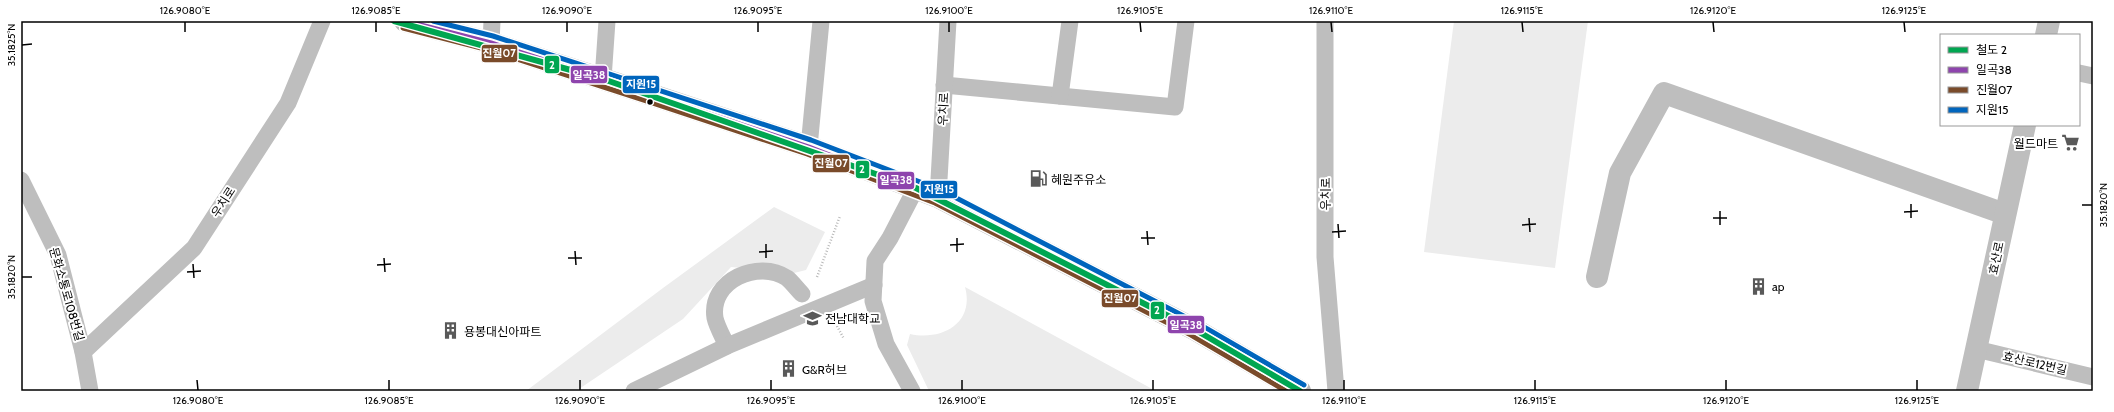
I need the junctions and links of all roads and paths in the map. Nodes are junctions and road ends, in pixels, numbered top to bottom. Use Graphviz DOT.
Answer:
graph roads {
  1 [pos="322,21"];
  2 [pos="405,21"];
  3 [pos="492,21"];
  4 [pos="607,21"];
  5 [pos="821,21"];
  6 [pos="948,21"];
  7 [pos="1070,21"];
  8 [pos="1186,21"];
  9 [pos="1325,21"];
  10 [pos="2049,21"];
  11 [pos="2046,34"];
  12 [pos="491,43"];
  13 [pos="2080,73"];
  14 [pos="2093,76"];
  15 [pos="603,79"];
  16 [pos="944,85"];
  17 [pos="1060,96"];
  18 [pos="2025,126"];
  19 [pos="809,148"];
  20 [pos="21,180"];
  21 [pos="916,188"];
  22 [pos="938,196"];
  23 [pos="2005,214"];
  24 [pos="840,216"];
  25 [pos="1597,277"];
  26 [pos="874,285"];
  27 [pos="802,294"];
  28 [pos="827,304"];
  29 [pos="727,346"];
  30 [pos="1976,349"];
  31 [pos="83,352"];
  32 [pos="2093,377"];
  33 [pos="90,391"];
  34 [pos="634,391"];
  35 [pos="912,391"];
  36 [pos="1300,391"];
  37 [pos="1336,391"];
  38 [pos="1967,391"];
  1 -- 31 [label="lane, 우치로"];
  2 -- 12 [label="main road"];
  3 -- 12 [label="lane"];
  4 -- 15 [label="lane"];
  5 -- 19 [label="lane"];
  6 -- 16 [label="lane, 우치로"];
  7 -- 17 [label="lane"];
  8 -- 17 [label="lane"];
  9 -- 37 [label="lane, 우치로"];
  10 -- 11 [label="street"];
  12 -- 15 [label="main road"];
  13 -- 14 [label="lane"];
  15 -- 19 [label="main road"];
  16 -- 17 [label="lane"];
  16 -- 22 [label="lane, 우치로"];
  18 -- 23 [label="street, 효산로"];
  19 -- 21 [label="main road"];
  20 -- 31 [label="lane, 문화소통로108번길"];
  21 -- 22 [label="main road"];
  21 -- 26 [label="lane"];
  22 -- 36 [label="main road"];
  23 -- 25 [label="street"];
  23 -- 30 [label="street, 효산로"];
  24 -- 28 [label="path"];
  26 -- 28 [label="lane"];
  26 -- 35 [label="lane"];
  27 -- 29 [label="lane"];
  28 -- 29 [label="lane"];
  29 -- 34 [label="lane"];
  30 -- 32 [label="lane, 효산로12번길"];
  30 -- 38 [label="street, 효산로"];
  31 -- 33 [label="lane, 문화소통로108번길"];
}
